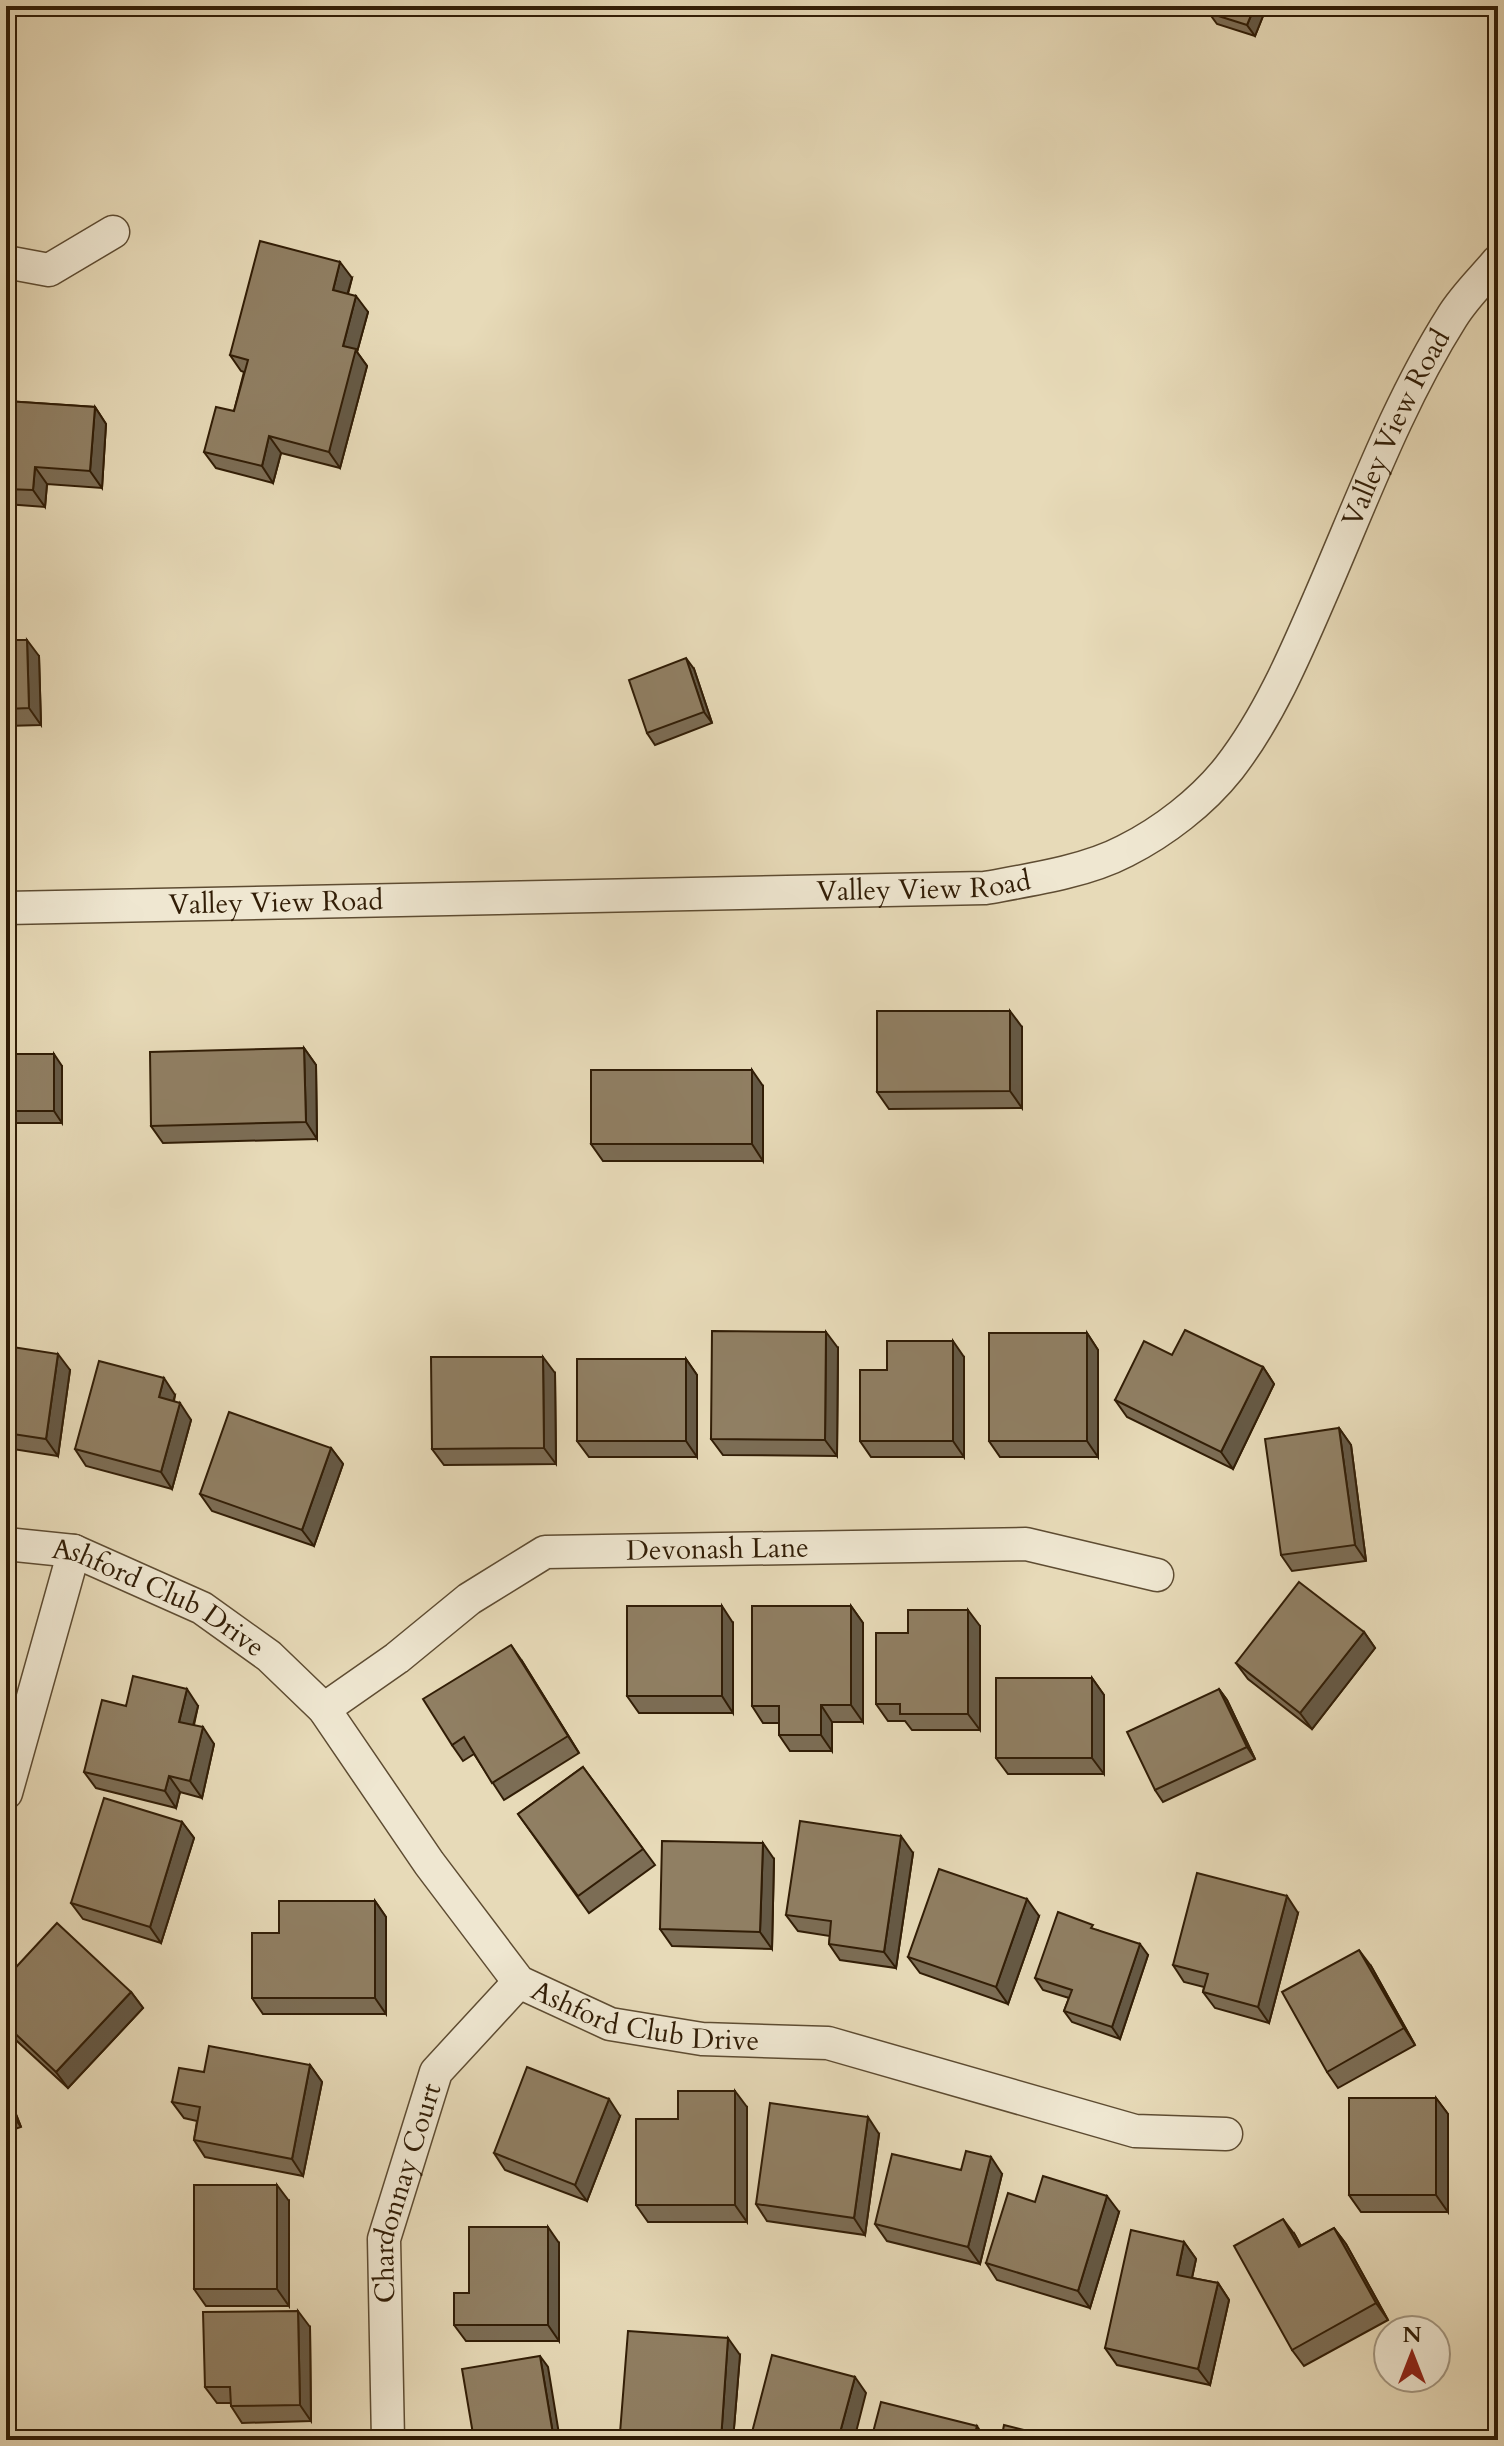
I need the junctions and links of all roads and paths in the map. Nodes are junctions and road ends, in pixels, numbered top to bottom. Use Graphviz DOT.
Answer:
graph roads {
  1 [pos="113,232"];
  2 [pos="1498,261"];
  3 [pos="6,262"];
  4 [pos="6,908"];
  5 [pos="6,1544"];
  6 [pos="74,1551"];
  7 [pos="1157,1575"];
  8 [pos="324,1709"];
  9 [pos="6,1793"];
  10 [pos="519,1982"];
  11 [pos="1226,2134"];
  12 [pos="388,2440"];
  1 -- 3 [label="street"];
  2 -- 4 [label="street, Valley View Road"];
  5 -- 6 [label="street, Ashford Club Drive"];
  6 -- 8 [label="street, Ashford Club Drive"];
  6 -- 9 [label="street"];
  7 -- 8 [label="street, Devonash Lane"];
  8 -- 10 [label="street, Ashford Club Drive"];
  10 -- 11 [label="street, Ashford Club Drive"];
  10 -- 12 [label="street, Chardonnay Court"];
}
